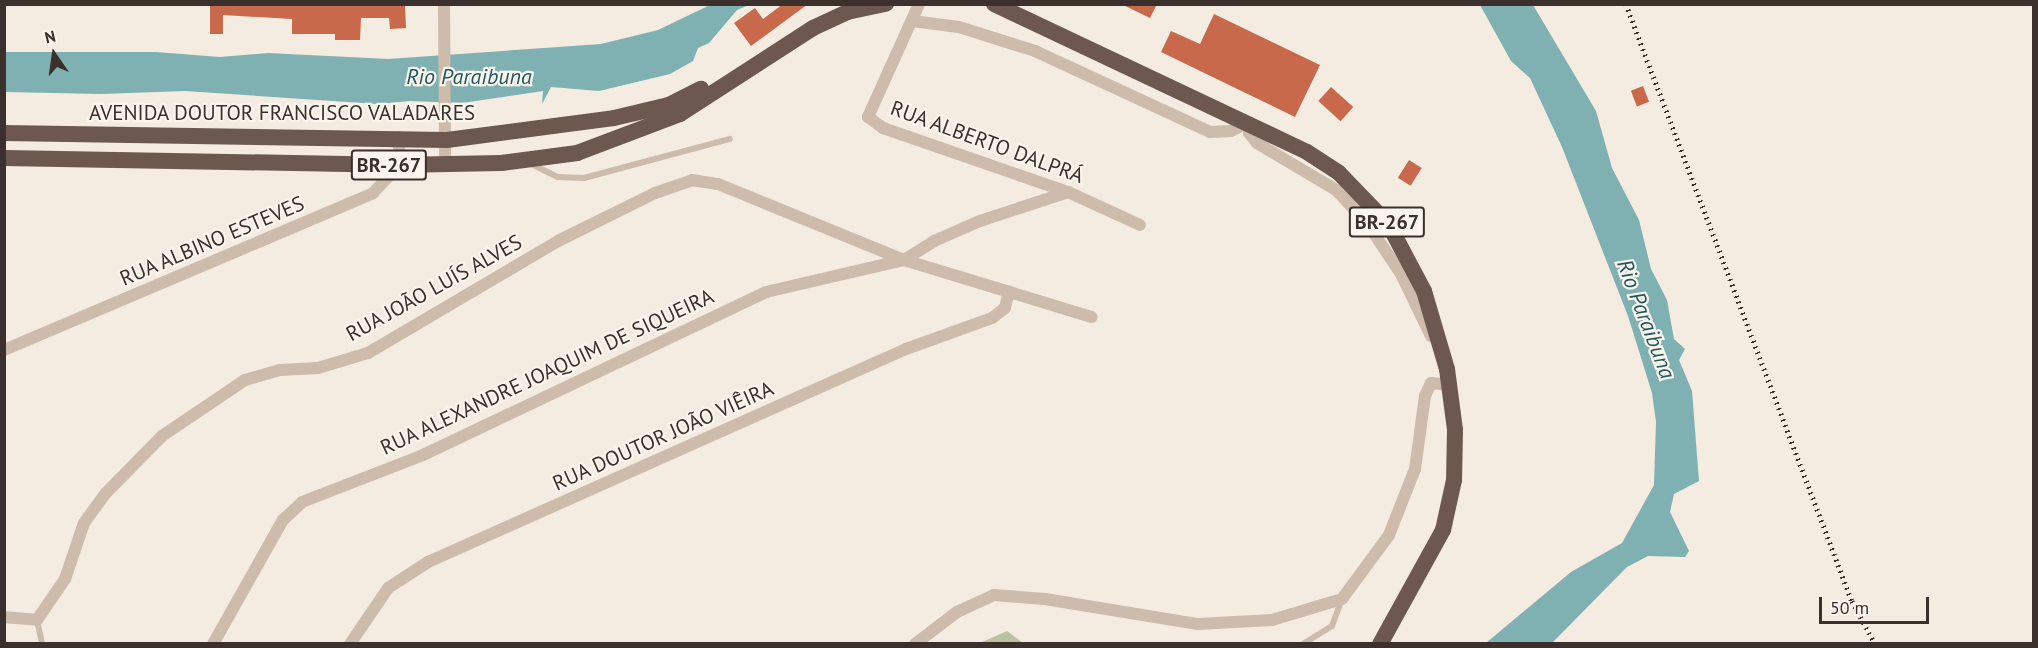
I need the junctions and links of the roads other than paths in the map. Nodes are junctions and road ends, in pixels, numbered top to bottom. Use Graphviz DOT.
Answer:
graph roads {
  1 [pos="444,4"];
  2 [pos="886,4"];
  3 [pos="919,4"];
  4 [pos="994,4"];
  5 [pos="851,8"];
  6 [pos="912,21"];
  7 [pos="751,66"];
  8 [pos="1248,122"];
  9 [pos="4,133"];
  10 [pos="399,137"];
  11 [pos="730,139"];
  12 [pos="447,140"];
  13 [pos="4,158"];
  14 [pos="1317,159"];
  15 [pos="524,160"];
  16 [pos="445,164"];
  17 [pos="399,165"];
  18 [pos="1308,173"];
  19 [pos="1068,192"];
  20 [pos="1140,225"];
  21 [pos="904,260"];
  22 [pos="1009,291"];
  23 [pos="1092,317"];
  24 [pos="4,350"];
  25 [pos="1449,377"];
  26 [pos="1342,599"];
  27 [pos="4,617"];
  28 [pos="37,620"];
  29 [pos="42,644"];
  30 [pos="213,644"];
  31 [pos="350,644"];
  32 [pos="915,644"];
  33 [pos="1303,644"];
  34 [pos="1380,644"];
  1 -- 12 [label="street"];
  2 -- 5 [label="highway, BR-267"];
  3 -- 6 [label="street, RUA ALBERTO DALPRÁ"];
  4 -- 8 [label="highway, BR-267"];
  5 -- 7 [label="highway, BR-267"];
  6 -- 8 [label="street"];
  6 -- 19 [label="street, RUA ALBERTO DALPRÁ"];
  7 -- 12 [label="highway, AVENIDA DOUTOR FRANCISCO VALADARES / BR-267"];
  7 -- 15 [label="highway, BR-267"];
  8 -- 14 [label="highway, BR-267"];
  8 -- 18 [label="street"];
  9 -- 10 [label="highway, AVENIDA DOUTOR FRANCISCO VALADARES / BR-267"];
  10 -- 12 [label="highway, AVENIDA DOUTOR FRANCISCO VALADARES / BR-267"];
  10 -- 17 [label="street"];
  11 -- 15 [label="lane"];
  12 -- 16 [label="street"];
  13 -- 17 [label="highway, BR-267"];
  14 -- 18 [label="street"];
  14 -- 25 [label="highway, BR-267"];
  15 -- 16 [label="highway, BR-267"];
  16 -- 17 [label="highway, BR-267"];
  17 -- 24 [label="street, RUA ALBINO ESTEVES"];
  18 -- 25 [label="street"];
  19 -- 20 [label="street, RUA ALBERTO DALPRÁ"];
  19 -- 21 [label="street"];
  21 -- 22 [label="street, RUA JOÃO LUÍS ALVES"];
  21 -- 28 [label="street, RUA JOÃO LUÍS ALVES"];
  21 -- 30 [label="street, RUA ALEXANDRE JOAQUIM DE SIQUEIRA"];
  22 -- 23 [label="street, RUA JOÃO LUÍS ALVES"];
  22 -- 31 [label="street, RUA DOUTOR JOÃO VIÊIRA"];
  25 -- 26 [label="street"];
  25 -- 34 [label="highway, BR-267"];
  26 -- 32 [label="street"];
  26 -- 33 [label="lane"];
  27 -- 28 [label="street"];
  28 -- 29 [label="lane"];
}
